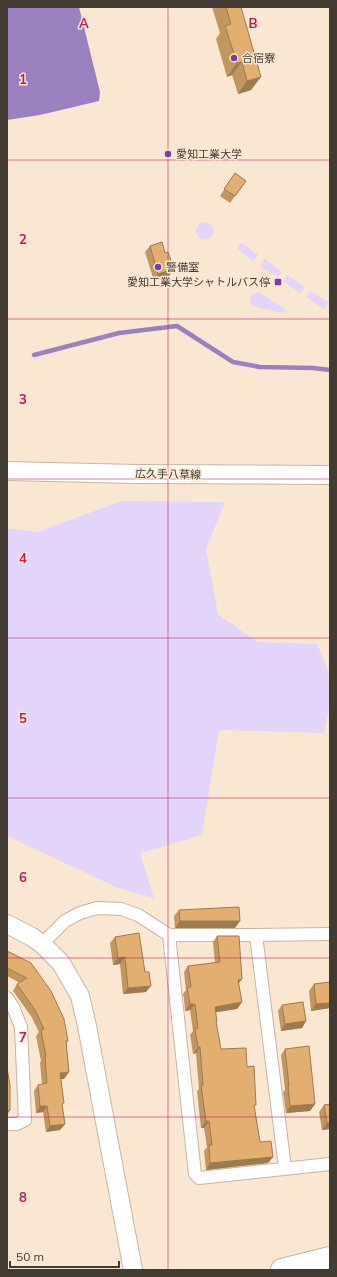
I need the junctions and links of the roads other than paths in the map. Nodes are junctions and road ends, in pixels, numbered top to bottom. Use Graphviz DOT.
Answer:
graph roads {
  1 [pos="7,471"];
  2 [pos="330,475"];
  3 [pos="7,924"];
  4 [pos="330,934"];
  5 [pos="169,935"];
  6 [pos="256,935"];
  7 [pos="42,944"];
  8 [pos="7,998"];
  9 [pos="7,1124"];
  10 [pos="330,1164"];
  11 [pos="285,1168"];
  12 [pos="330,1258"];
  13 [pos="133,1270"];
  14 [pos="282,1270"];
  1 -- 2 [label="street, 広久手八草線"];
  3 -- 7 [label="street"];
  4 -- 6 [label="street"];
  5 -- 6 [label="street"];
  5 -- 7 [label="street"];
  5 -- 11 [label="street"];
  6 -- 11 [label="street"];
  7 -- 13 [label="street"];
  8 -- 9 [label="street"];
  10 -- 11 [label="street"];
  12 -- 14 [label="highway"];
}
